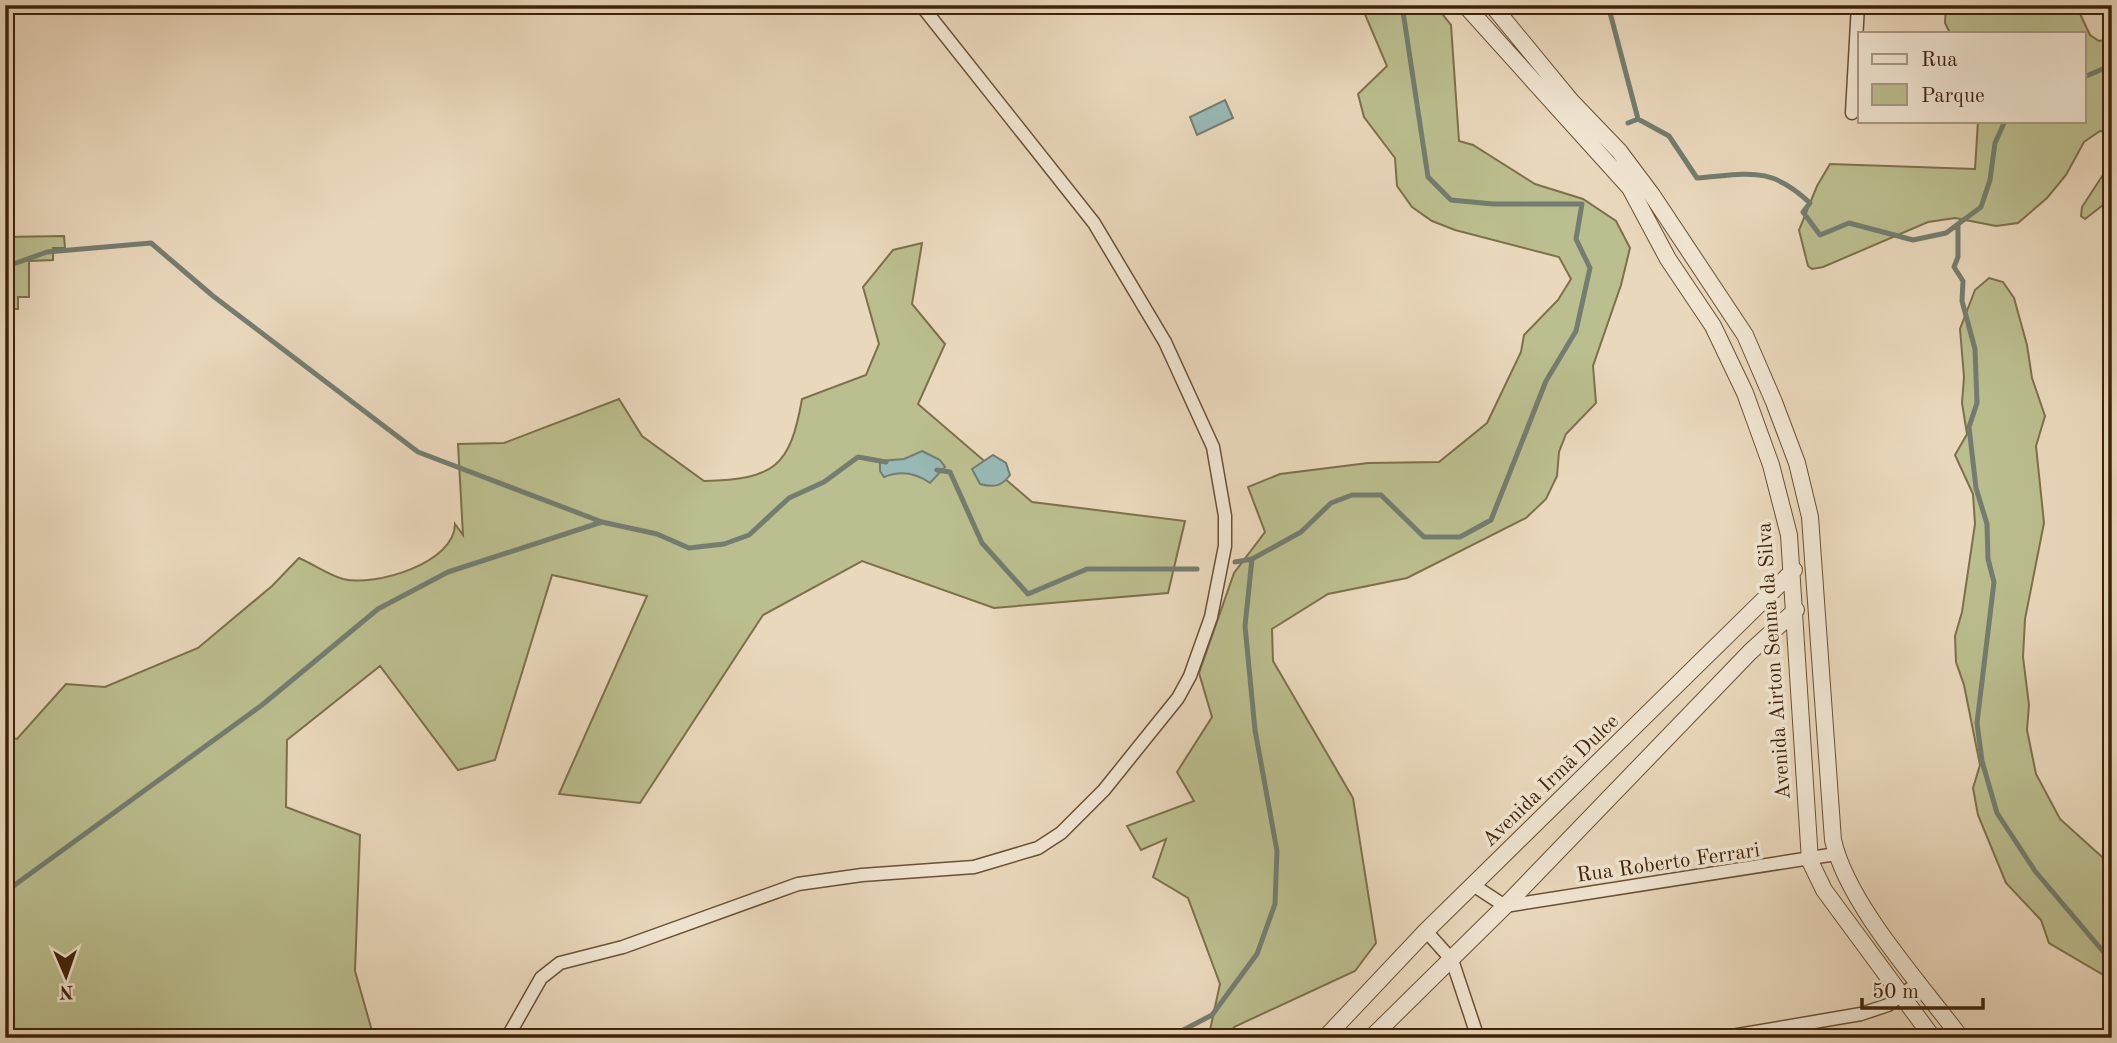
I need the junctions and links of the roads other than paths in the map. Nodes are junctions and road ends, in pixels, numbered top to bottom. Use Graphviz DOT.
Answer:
graph roads {
  1 [pos="921,5"];
  2 [pos="1465,5"];
  3 [pos="1492,5"];
  4 [pos="1858,5"];
  5 [pos="1852,113"];
  6 [pos="1688,247"];
  7 [pos="1668,259"];
  8 [pos="1811,561"];
  9 [pos="1791,572"];
  10 [pos="1814,600"];
  11 [pos="1791,613"];
  12 [pos="1836,854"];
  13 [pos="1810,860"];
  14 [pos="1473,885"];
  15 [pos="1505,906"];
  16 [pos="1426,931"];
  17 [pos="1452,960"];
  18 [pos="1919,982"];
  19 [pos="1902,996"];
  20 [pos="507,1038"];
  21 [pos="1325,1038"];
  22 [pos="1371,1038"];
  23 [pos="1478,1038"];
  24 [pos="1720,1038"];
  25 [pos="1933,1038"];
  26 [pos="1961,1038"];
  1 -- 20 [label="street"];
  2 -- 7 [label="street, Avenida Airton Senna da Silva"];
  3 -- 6 [label="street"];
  4 -- 5 [label="street"];
  6 -- 7 [label="street"];
  6 -- 8 [label="street"];
  7 -- 9 [label="street, Avenida Airton Senna da Silva"];
  8 -- 9 [label="street, Avenida Irmã Dulce"];
  8 -- 10 [label="street"];
  9 -- 11 [label="street, Avenida Airton Senna da Silva"];
  9 -- 14 [label="street, Avenida Irmã Dulce"];
  10 -- 11 [label="street"];
  10 -- 12 [label="street"];
  11 -- 13 [label="street, Avenida Airton Senna da Silva"];
  11 -- 15 [label="street"];
  12 -- 13 [label="street, Rua Roberto Ferrari"];
  12 -- 18 [label="street"];
  13 -- 15 [label="street, Rua Roberto Ferrari"];
  13 -- 19 [label="street, Avenida Airton Senna da Silva"];
  14 -- 15 [label="street"];
  14 -- 16 [label="street, Avenida Irmã Dulce"];
  15 -- 17 [label="street"];
  16 -- 17 [label="street"];
  16 -- 21 [label="street, Avenida Irmã Dulce"];
  17 -- 22 [label="street"];
  17 -- 23 [label="street"];
  18 -- 19 [label="street"];
  18 -- 26 [label="street"];
  19 -- 24 [label="street"];
  19 -- 25 [label="street, Avenida Airton Senna da Silva"];
}
